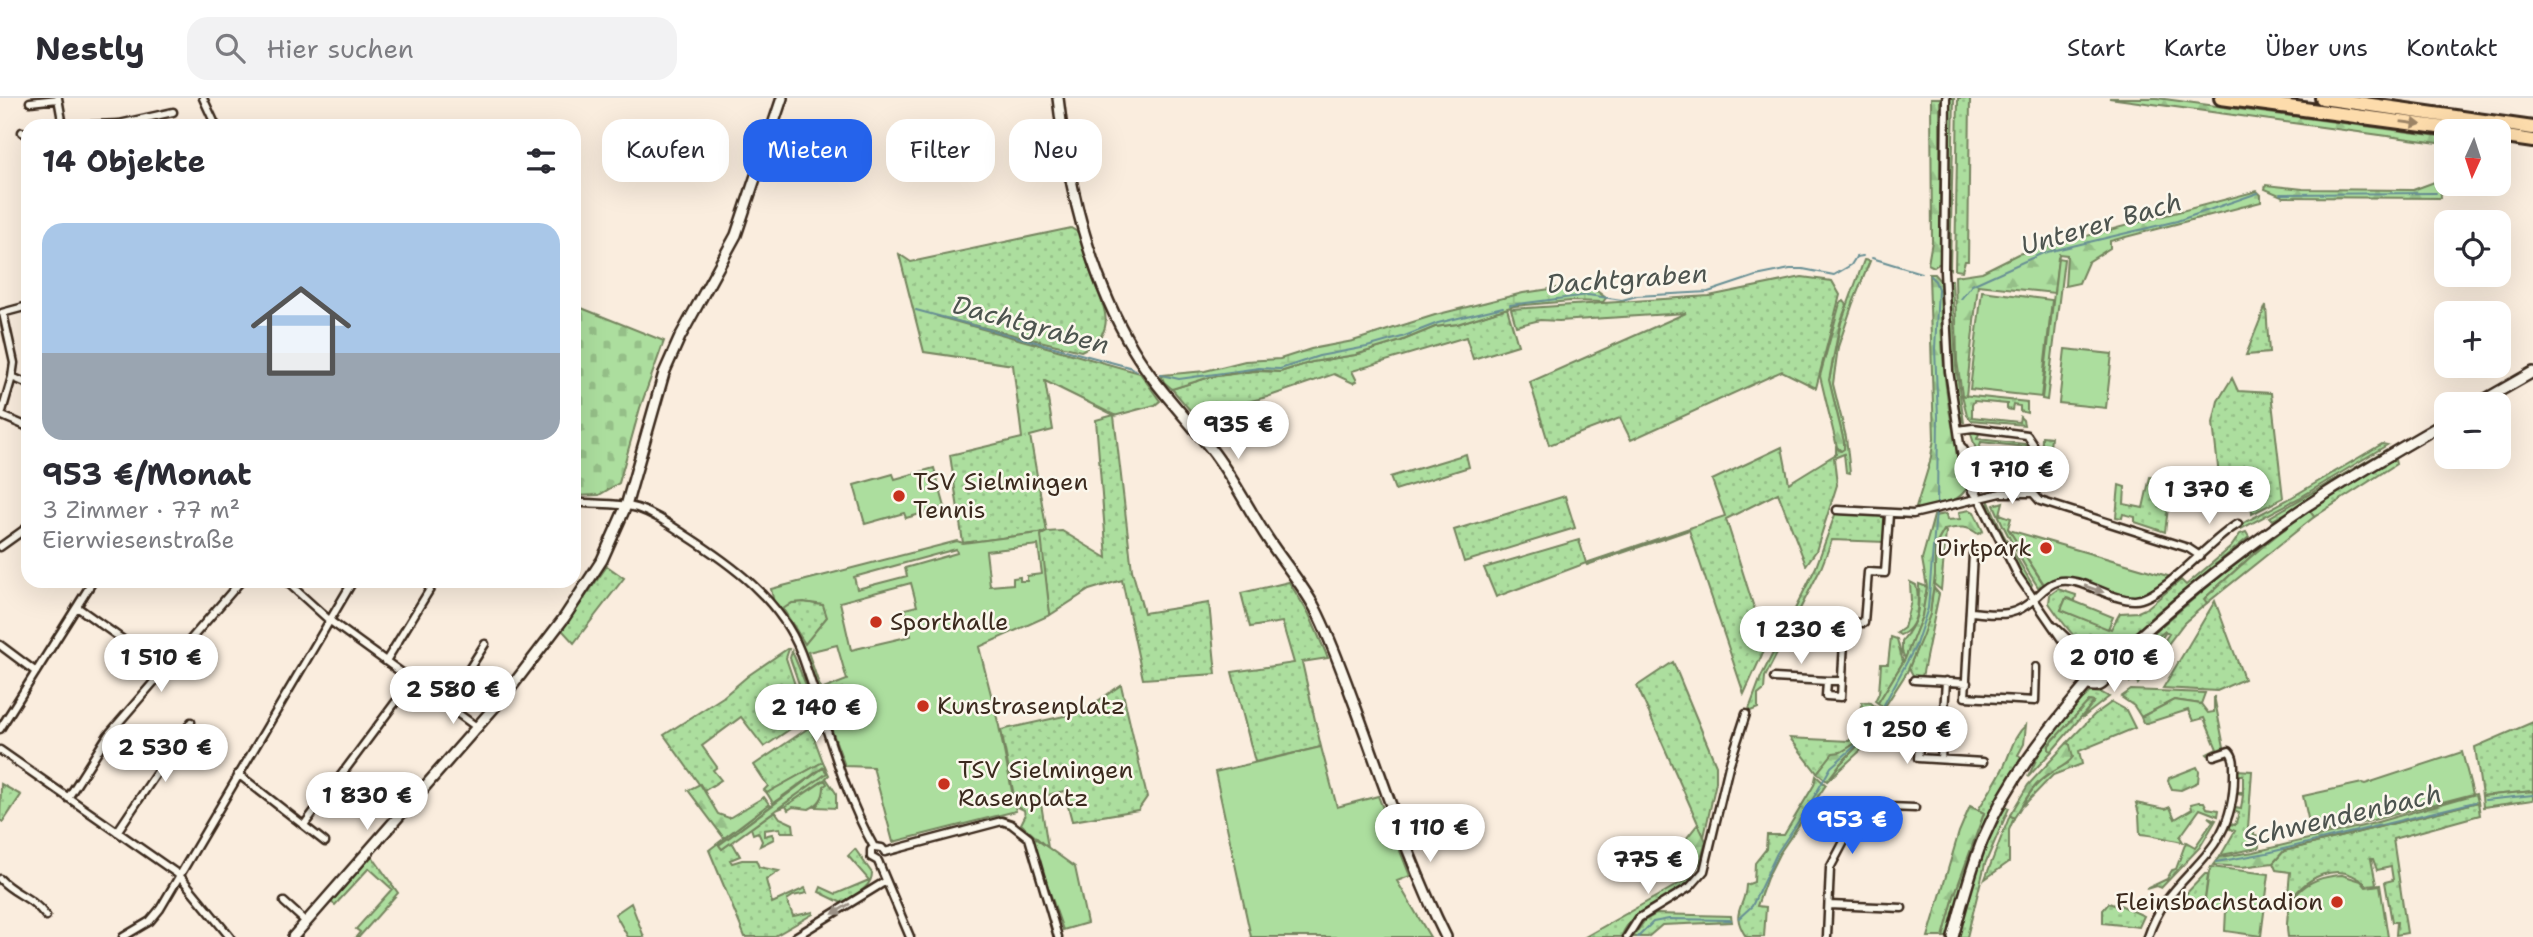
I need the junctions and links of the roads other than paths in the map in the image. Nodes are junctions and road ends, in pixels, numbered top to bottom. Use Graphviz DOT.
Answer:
graph roads {
  1 [pos="203,98"];
  2 [pos="782,98"];
  3 [pos="1058,98"];
  4 [pos="1945,98"];
  5 [pos="2221,98"];
  6 [pos="2322,98"];
  7 [pos="58,99"];
  8 [pos="30,102"];
  9 [pos="173,112"];
  10 [pos="61,119"];
  11 [pos="153,119"];
  12 [pos="213,119"];
  13 [pos="2434,126"];
  14 [pos="2533,128"];
  15 [pos="2511,138"];
  16 [pos="2533,141"];
  17 [pos="21,308"];
  18 [pos="1,313"];
  19 [pos="2533,372"];
  20 [pos="12,377"];
  21 [pos="21,381"];
  22 [pos="2498,392"];
  23 [pos="0,415"];
  24 [pos="21,424"];
  25 [pos="2434,429"];
  26 [pos="1958,430"];
  27 [pos="2033,493"];
  28 [pos="1979,499"];
  29 [pos="581,503"];
  30 [pos="626,506"];
  31 [pos="1837,510"];
  32 [pos="1889,514"];
  33 [pos="2238,524"];
  34 [pos="21,532"];
  35 [pos="0,547"];
  36 [pos="1973,554"];
  37 [pos="2200,556"];
  38 [pos="89,588"];
  39 [pos="235,588"];
  40 [pos="294,588"];
  41 [pos="349,588"];
  42 [pos="431,588"];
  43 [pos="2034,600"];
  44 [pos="77,607"];
  45 [pos="1969,612"];
  46 [pos="330,620"];
  47 [pos="2049,621"];
  48 [pos="485,644"];
  49 [pos="0,645"];
  50 [pos="386,661"];
  51 [pos="2092,662"];
  52 [pos="2036,667"];
  53 [pos="2106,667"];
  54 [pos="164,669"];
  55 [pos="36,673"];
  56 [pos="1774,678"];
  57 [pos="2085,678"];
  58 [pos="412,680"];
  59 [pos="1914,680"];
  60 [pos="1827,681"];
  61 [pos="1842,681"];
  62 [pos="1946,681"];
  63 [pos="1966,682"];
  64 [pos="447,704"];
  65 [pos="1746,714"];
  66 [pos="191,722"];
  67 [pos="478,728"];
  68 [pos="0,729"];
  69 [pos="1943,736"];
  70 [pos="0,750"];
  71 [pos="2214,756"];
  72 [pos="1941,759"];
  73 [pos="1983,762"];
  74 [pos="238,774"];
  75 [pos="68,798"];
  76 [pos="1915,808"];
  77 [pos="304,825"];
  78 [pos="117,832"];
  79 [pos="325,842"];
  80 [pos="874,847"];
  81 [pos="885,852"];
  82 [pos="878,861"];
  83 [pos="179,875"];
  84 [pos="0,879"];
  85 [pos="887,881"];
  86 [pos="284,902"];
  87 [pos="1829,905"];
  88 [pos="1902,908"];
  89 [pos="46,916"];
  90 [pos="306,922"];
  91 [pos="123,937"];
  92 [pos="230,937"];
  93 [pos="293,937"];
  94 [pos="795,937"];
  95 [pos="910,937"];
  96 [pos="1058,937"];
  97 [pos="1446,937"];
  98 [pos="1627,937"];
  99 [pos="1827,937"];
  100 [pos="1953,937"];
  101 [pos="2148,937"];
  1 -- 12 [label="street"];
  2 -- 30 [label="street"];
  3 -- 97 [label="street"];
  4 -- 26 [label="street"];
  5 -- 13 [label="highway, one-way"];
  6 -- 14 [label="highway"];
  7 -- 8 [label="street"];
  7 -- 10 [label="street"];
  9 -- 11 [label="street"];
  15 -- 16 [label="highway"];
  17 -- 18 [label="street"];
  18 -- 20 [label="street"];
  19 -- 22 [label="street"];
  20 -- 21 [label="street"];
  20 -- 23 [label="street"];
  23 -- 24 [label="street"];
  25 -- 53 [label="street"];
  26 -- 27 [label="street"];
  26 -- 28 [label="street"];
  27 -- 28 [label="street"];
  27 -- 37 [label="street"];
  28 -- 32 [label="street"];
  28 -- 43 [label="street"];
  29 -- 30 [label="street"];
  30 -- 67 [label="street"];
  30 -- 80 [label="street"];
  31 -- 32 [label="street"];
  32 -- 61 [label="street"];
  33 -- 37 [label="street"];
  34 -- 35 [label="street"];
  36 -- 45 [label="street"];
  43 -- 37 [label="street, one-way"];
  38 -- 44 [label="street"];
  39 -- 54 [label="street"];
  40 -- 46 [label="street"];
  41 -- 46 [label="street"];
  42 -- 50 [label="street"];
  43 -- 45 [label="street"];
  43 -- 47 [label="street"];
  44 -- 54 [label="street"];
  44 -- 55 [label="street"];
  45 -- 63 [label="street"];
  46 -- 50 [label="street"];
  46 -- 74 [label="street"];
  47 -- 51 [label="street"];
  47 -- 57 [label="street"];
  48 -- 64 [label="street"];
  49 -- 55 [label="street"];
  50 -- 58 [label="street"];
  51 -- 53 [label="street"];
  51 -- 57 [label="street"];
  52 -- 63 [label="street"];
  53 -- 57 [label="street"];
  54 -- 75 [label="street"];
  55 -- 68 [label="street"];
  56 -- 60 [label="street"];
  57 -- 100 [label="street"];
  58 -- 64 [label="street"];
  58 -- 77 [label="street"];
  59 -- 62 [label="street"];
  60 -- 61 [label="street"];
  60 -- 61 [label="street"];
  62 -- 63 [label="street"];
  62 -- 69 [label="street"];
  64 -- 67 [label="street"];
  65 -- 98 [label="street"];
  66 -- 78 [label="street"];
  67 -- 90 [label="street"];
  69 -- 72 [label="street"];
  69 -- 72 [label="street"];
  70 -- 75 [label="street"];
  71 -- 101 [label="street"];
  72 -- 73 [label="street"];
  74 -- 77 [label="street"];
  74 -- 83 [label="street"];
  75 -- 78 [label="street"];
  76 -- 87 [label="street"];
  77 -- 79 [label="street"];
  78 -- 83 [label="street"];
  80 -- 81 [label="street"];
  80 -- 82 [label="street"];
  81 -- 82 [label="street"];
  81 -- 96 [label="street"];
  82 -- 85 [label="street"];
  83 -- 91 [label="street"];
  83 -- 92 [label="street"];
  84 -- 89 [label="street"];
  85 -- 94 [label="street, one-way"];
  85 -- 95 [label="street"];
  86 -- 90 [label="street"];
  87 -- 88 [label="street"];
  87 -- 99 [label="street"];
  90 -- 93 [label="street"];
}
